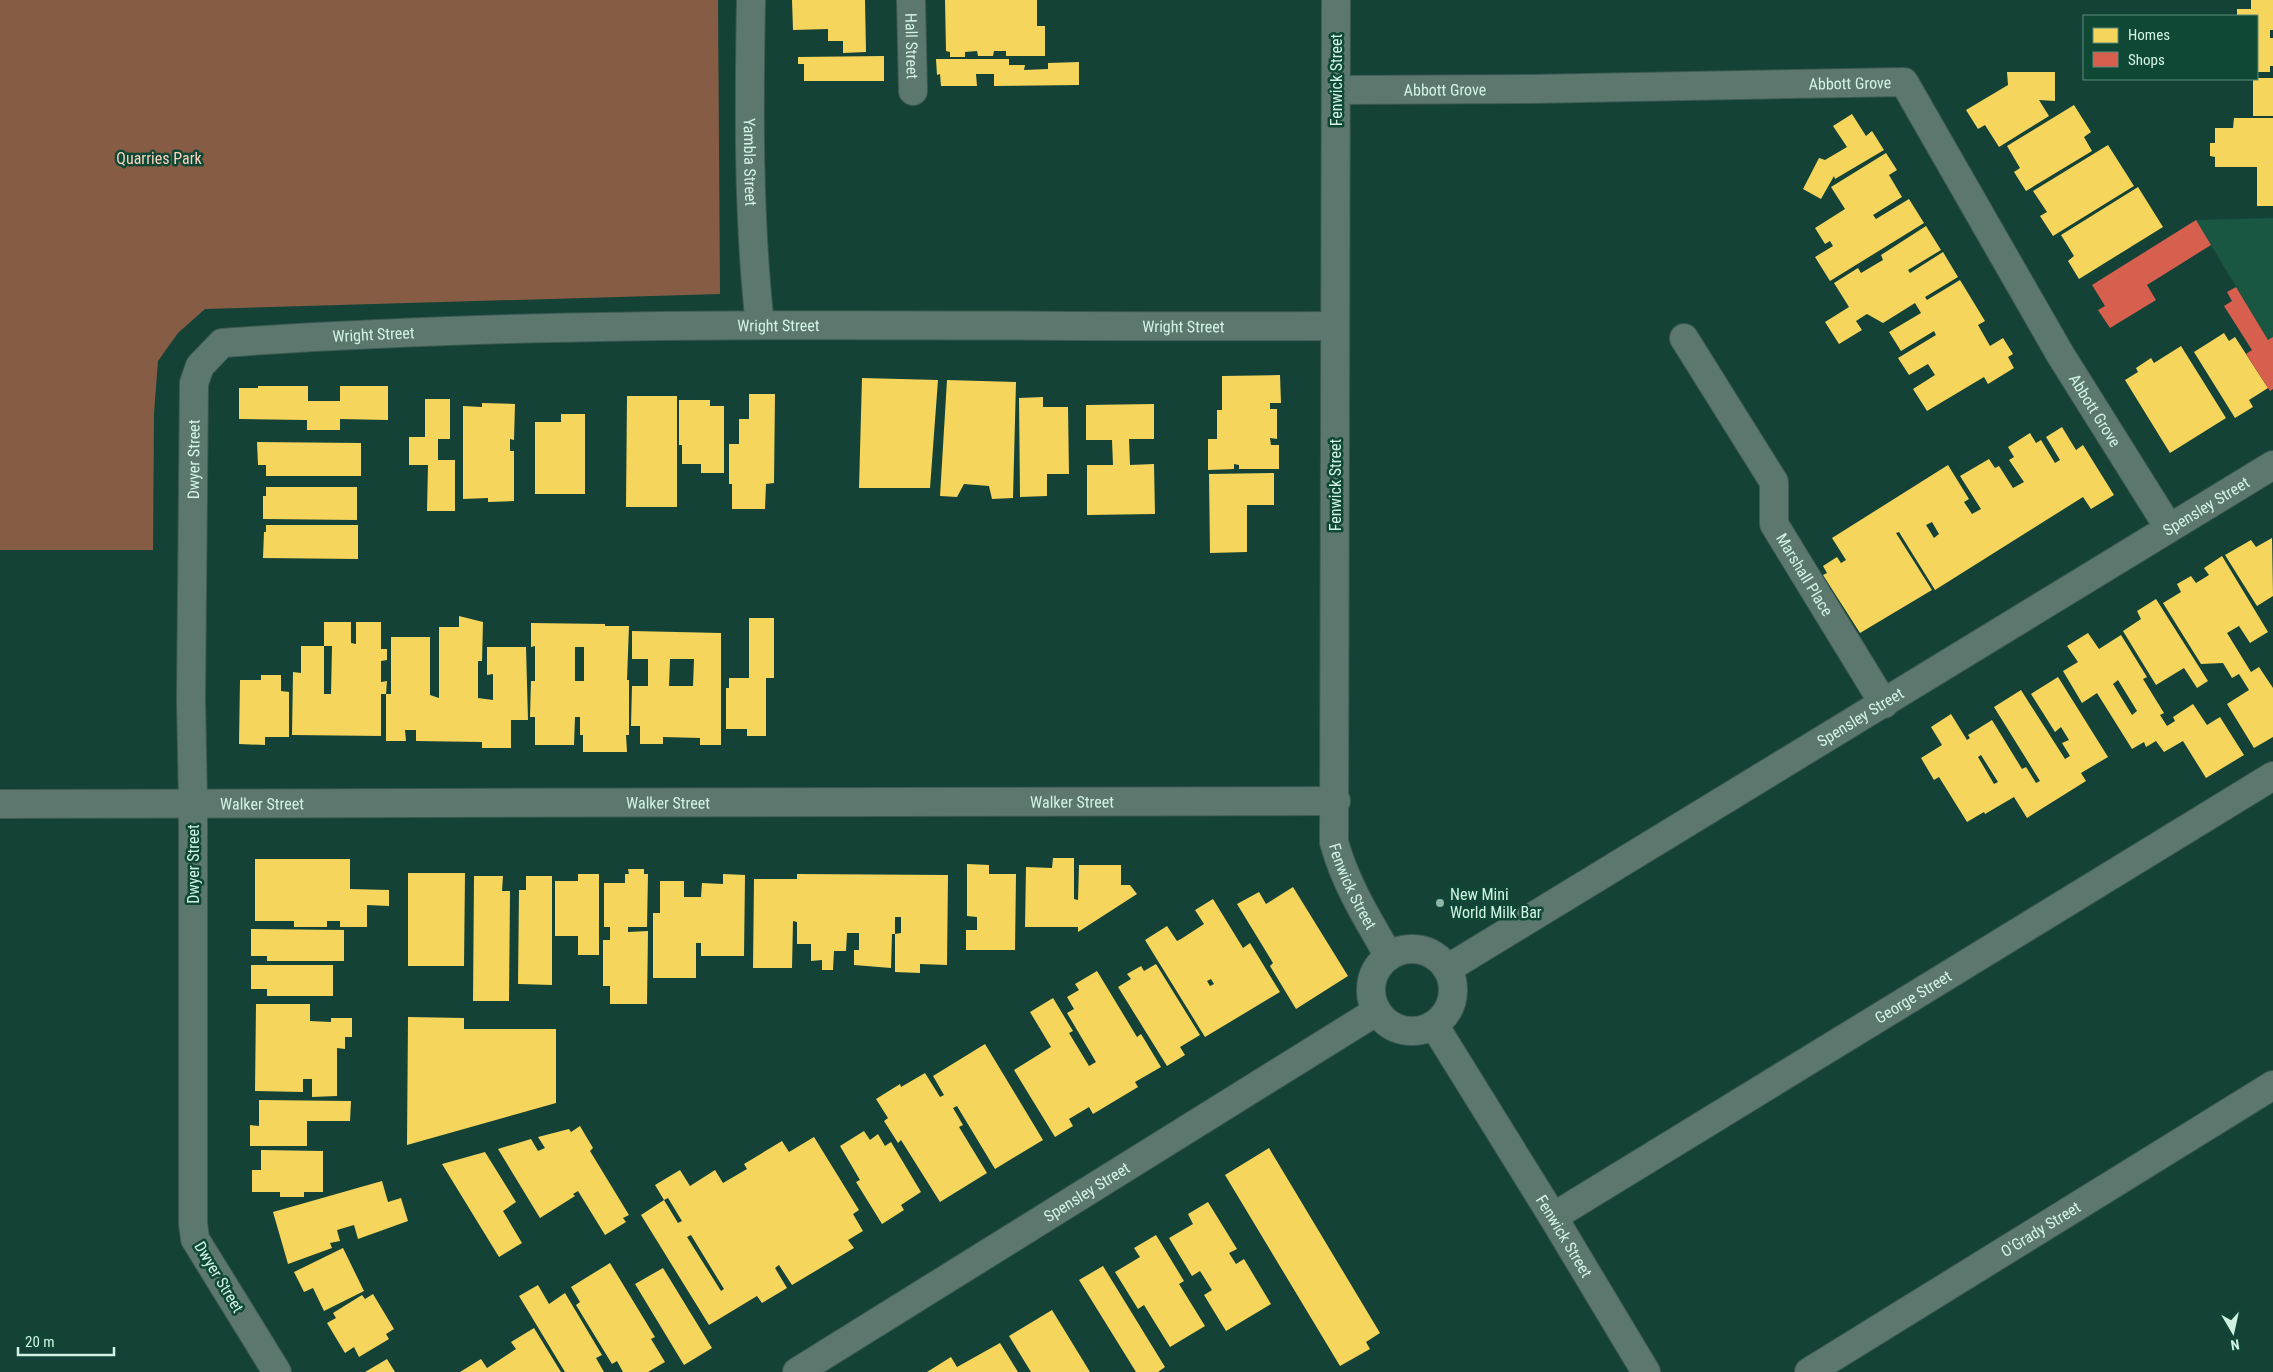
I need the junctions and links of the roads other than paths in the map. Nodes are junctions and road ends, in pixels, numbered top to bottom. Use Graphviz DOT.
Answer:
graph roads {
  1 [pos="751,0"];
  2 [pos="911,0"];
  3 [pos="1336,0"];
  4 [pos="1336,90"];
  5 [pos="912,91"];
  6 [pos="760,325"];
  7 [pos="1335,326"];
  8 [pos="1684,338"];
  9 [pos="222,343"];
  10 [pos="2273,465"];
  11 [pos="2169,528"];
  12 [pos="1884,704"];
  13 [pos="2273,776"];
  14 [pos="1336,801"];
  15 [pos="193,803"];
  16 [pos="0,804"];
  17 [pos="1389,956"];
  18 [pos="1447,969"];
  19 [pos="1377,1011"];
  20 [pos="1434,1024"];
  21 [pos="2273,1084"];
  22 [pos="1553,1216"];
  23 [pos="277,1372"];
  24 [pos="797,1372"];
  25 [pos="1646,1372"];
  26 [pos="1809,1372"];
  1 -- 6 [label="street, Yambla Street"];
  2 -- 5 [label="street, Hall Street"];
  3 -- 4 [label="street, Fenwick Street"];
  4 -- 7 [label="street, Fenwick Street"];
  4 -- 11 [label="street, Abbott Grove"];
  6 -- 7 [label="street, Wright Street"];
  6 -- 9 [label="street, Wright Street"];
  7 -- 14 [label="street, Fenwick Street"];
  8 -- 12 [label="street, Marshall Place"];
  9 -- 15 [label="street, Dwyer Street"];
  10 -- 11 [label="street, Spensley Street"];
  11 -- 12 [label="street, Spensley Street"];
  12 -- 18 [label="street, Spensley Street"];
  13 -- 22 [label="street, George Street"];
  14 -- 15 [label="street, Walker Street"];
  14 -- 17 [label="street, Fenwick Street"];
  15 -- 16 [label="street, Walker Street"];
  15 -- 23 [label="street, Dwyer Street"];
  17 -- 18 [label="street"];
  17 -- 19 [label="street"];
  18 -- 20 [label="street"];
  19 -- 20 [label="street"];
  19 -- 24 [label="street, Spensley Street"];
  20 -- 22 [label="street, Fenwick Street"];
  21 -- 26 [label="street, O'Grady Street"];
  22 -- 25 [label="street, Fenwick Street"];
}
